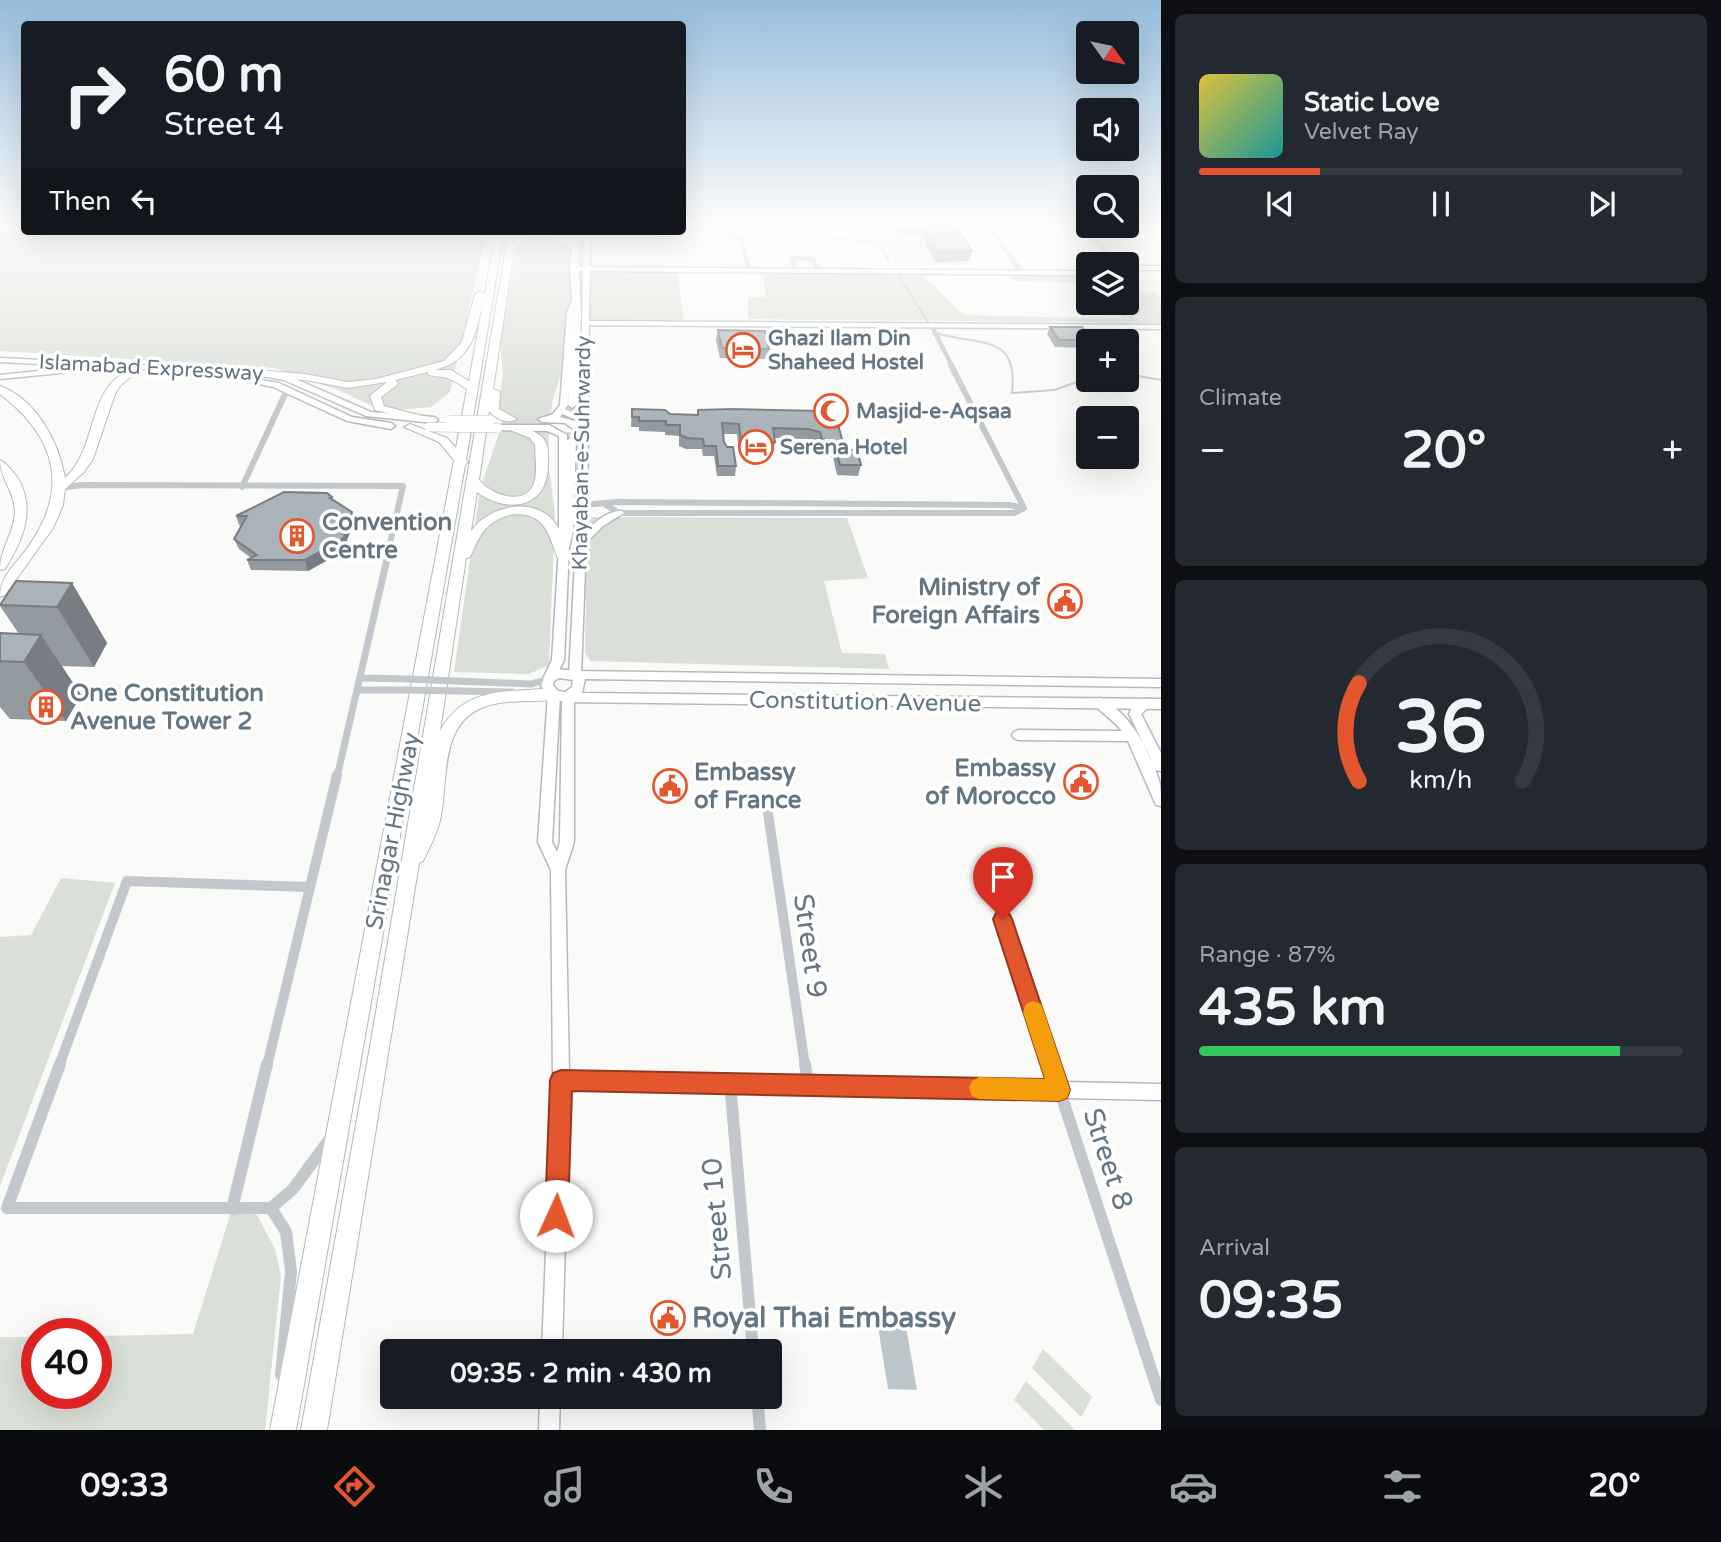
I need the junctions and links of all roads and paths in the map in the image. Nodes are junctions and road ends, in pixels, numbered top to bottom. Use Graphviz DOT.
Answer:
graph roads {
  1 [pos="484,289"];
  2 [pos="490,289"];
  3 [pos="504,289"];
  4 [pos="575,289"];
  5 [pos="586,289"];
  6 [pos="575,302"];
  7 [pos="585,323"];
  8 [pos="931,325"];
  9 [pos="1161,327"];
  10 [pos="493,352"];
  11 [pos="0,360"];
  12 [pos="68,362"];
  13 [pos="61,370"];
  14 [pos="132,371"];
  15 [pos="257,373"];
  16 [pos="0,377"];
  17 [pos="473,388"];
  18 [pos="0,389"];
  19 [pos="287,390"];
  20 [pos="572,405"];
  21 [pos="562,411"];
  22 [pos="583,411"];
  23 [pos="542,419"];
  24 [pos="429,422"];
  25 [pos="513,424"];
  26 [pos="410,427"];
  27 [pos="583,433"];
  28 [pos="568,443"];
  29 [pos="461,462"];
  30 [pos="0,464"];
  31 [pos="473,481"];
  32 [pos="242,487"];
  33 [pos="58,495"];
  34 [pos="843,504"];
  35 [pos="606,505"];
  36 [pos="583,506"];
  37 [pos="861,508"];
  38 [pos="845,512"];
  39 [pos="619,513"];
  40 [pos="581,542"];
  41 [pos="564,553"];
  42 [pos="0,566"];
  43 [pos="458,571"];
  44 [pos="0,592"];
  45 [pos="576,641"];
  46 [pos="559,642"];
  47 [pos="575,675"];
  48 [pos="361,678"];
  49 [pos="1161,683"];
  50 [pos="358,690"];
  51 [pos="555,690"];
  52 [pos="1099,703"];
  53 [pos="1146,704"];
  54 [pos="1161,704"];
  55 [pos="1018,735"];
  56 [pos="1131,736"];
  57 [pos="1161,766"];
  58 [pos="1161,801"];
  59 [pos="768,813"];
  60 [pos="558,870"];
  61 [pos="408,872"];
  62 [pos="310,887"];
  63 [pos="995,894"];
  64 [pos="561,1080"];
  65 [pos="730,1082"];
  66 [pos="808,1084"];
  67 [pos="1059,1090"];
  68 [pos="1161,1092"];
  69 [pos="334,1133"];
  70 [pos="271,1208"];
  71 [pos="232,1209"];
  72 [pos="552,1339"];
  73 [pos="752,1339"];
  74 [pos="1161,1400"];
  75 [pos="550,1409"];
  76 [pos="758,1409"];
  77 [pos="275,1430"];
  78 [pos="283,1430"];
  79 [pos="314,1430"];
  80 [pos="549,1430"];
  81 [pos="760,1430"];
  1 -- 15 [label="highway"];
  2 -- 17 [label="highway, Srinagar Highway"];
  3 -- 10 [label="highway, Srinagar Highway"];
  4 -- 6 [label="main road, Khayaban-e-Suhrwardy"];
  5 -- 7 [label="main road, Khayaban-e-Suhrwardy"];
  6 -- 20 [label="street"];
  6 -- 21 [label="main road, Khayaban-e-Suhrwardy"];
  7 -- 8 [label="street"];
  7 -- 22 [label="main road, Khayaban-e-Suhrwardy"];
  8 -- 9 [label="street"];
  8 -- 37 [label="street"];
  10 -- 25 [label="highway"];
  10 -- 31 [label="highway, Srinagar Highway"];
  11 -- 12 [label="main road, Islamabad Expressway"];
  12 -- 13 [label="main road"];
  12 -- 15 [label="main road, Islamabad Expressway"];
  13 -- 14 [label="main road, Islamabad Expressway"];
  13 -- 16 [label="main road, Islamabad Expressway"];
  14 -- 19 [label="main road, Islamabad Expressway"];
  14 -- 33 [label="highway"];
  15 -- 24 [label="street, Islamabad Expressway"];
  17 -- 24 [label="highway"];
  17 -- 29 [label="highway, Srinagar Highway"];
  18 -- 33 [label="highway"];
  19 -- 26 [label="main road, Islamabad Expressway"];
  19 -- 32 [label="street"];
  21 -- 22 [label="main road"];
  21 -- 23 [label="main road"];
  22 -- 27 [label="main road, Khayaban-e-Suhrwardy"];
  23 -- 25 [label="main road, Islamabad Expressway"];
  23 -- 27 [label="main road, Islamabad Expressway"];
  24 -- 25 [label="main road, Islamabad Expressway, bridge"];
  24 -- 26 [label="main road, Islamabad Expressway"];
  25 -- 28 [label="main road, Islamabad Expressway"];
  25 -- 31 [label="highway"];
  26 -- 29 [label="highway"];
  27 -- 36 [label="main road, Khayaban-e-Suhrwardy"];
  28 -- 41 [label="main road, Khayaban-e-Suhrwardy"];
  29 -- 69 [label="highway, Srinagar Highway"];
  30 -- 42 [label="highway"];
  31 -- 43 [label="highway, Srinagar Highway"];
  32 -- 33 [label="street"];
  32 -- 48 [label="street"];
  33 -- 44 [label="highway"];
  34 -- 35 [label="street"];
  34 -- 37 [label="street"];
  34 -- 38 [label="street"];
  35 -- 36 [label="street"];
  35 -- 39 [label="street"];
  36 -- 40 [label="main road, Khayaban-e-Suhrwardy"];
  37 -- 38 [label="street"];
  38 -- 39 [label="street"];
  39 -- 40 [label="main road"];
  40 -- 45 [label="main road, Khayaban-e-Suhrwardy"];
  41 -- 43 [label="highway"];
  41 -- 46 [label="street, Khayaban-e-Suhrwardy"];
  43 -- 61 [label="highway, Srinagar Highway"];
  45 -- 46 [label="main road"];
  45 -- 47 [label="main road, Khayaban-e-Suhrwardy"];
  46 -- 51 [label="street, Khayaban-e-Suhrwardy"];
  47 -- 49 [label="main road, Constitution Avenue"];
  47 -- 51 [label="main road, Constitution Avenue"];
  47 -- 51 [label="main road, Khayaban-e-Suhrwardy"];
  48 -- 50 [label="street"];
  48 -- 51 [label="street, Constitution Avenue, bridge"];
  50 -- 51 [label="street, Constitution Avenue, bridge"];
  50 -- 62 [label="street"];
  51 -- 52 [label="main road, Constitution Avenue"];
  51 -- 60 [label="main road"];
  51 -- 60 [label="main road"];
  51 -- 61 [label="highway"];
  52 -- 53 [label="main road, Constitution Avenue"];
  52 -- 56 [label="main road"];
  53 -- 54 [label="main road, Constitution Avenue"];
  53 -- 57 [label="main road"];
  55 -- 56 [label="main road"];
  56 -- 58 [label="main road"];
  59 -- 66 [label="street, Street 9"];
  60 -- 64 [label="main road"];
  61 -- 79 [label="highway, Srinagar Highway"];
  62 -- 71 [label="street"];
  62 -- 71 [label="street"];
  63 -- 67 [label="street, Street 8"];
  64 -- 65 [label="main road"];
  64 -- 72 [label="main road"];
  65 -- 66 [label="main road"];
  65 -- 73 [label="street, Street 10"];
  66 -- 67 [label="main road"];
  67 -- 68 [label="main road"];
  67 -- 74 [label="street, Street 8"];
  69 -- 70 [label="street"];
  69 -- 78 [label="highway, Srinagar Highway"];
  70 -- 71 [label="street"];
  70 -- 77 [label="street"];
  75 -- 80 [label="main road"];
  76 -- 81 [label="street"];
}
